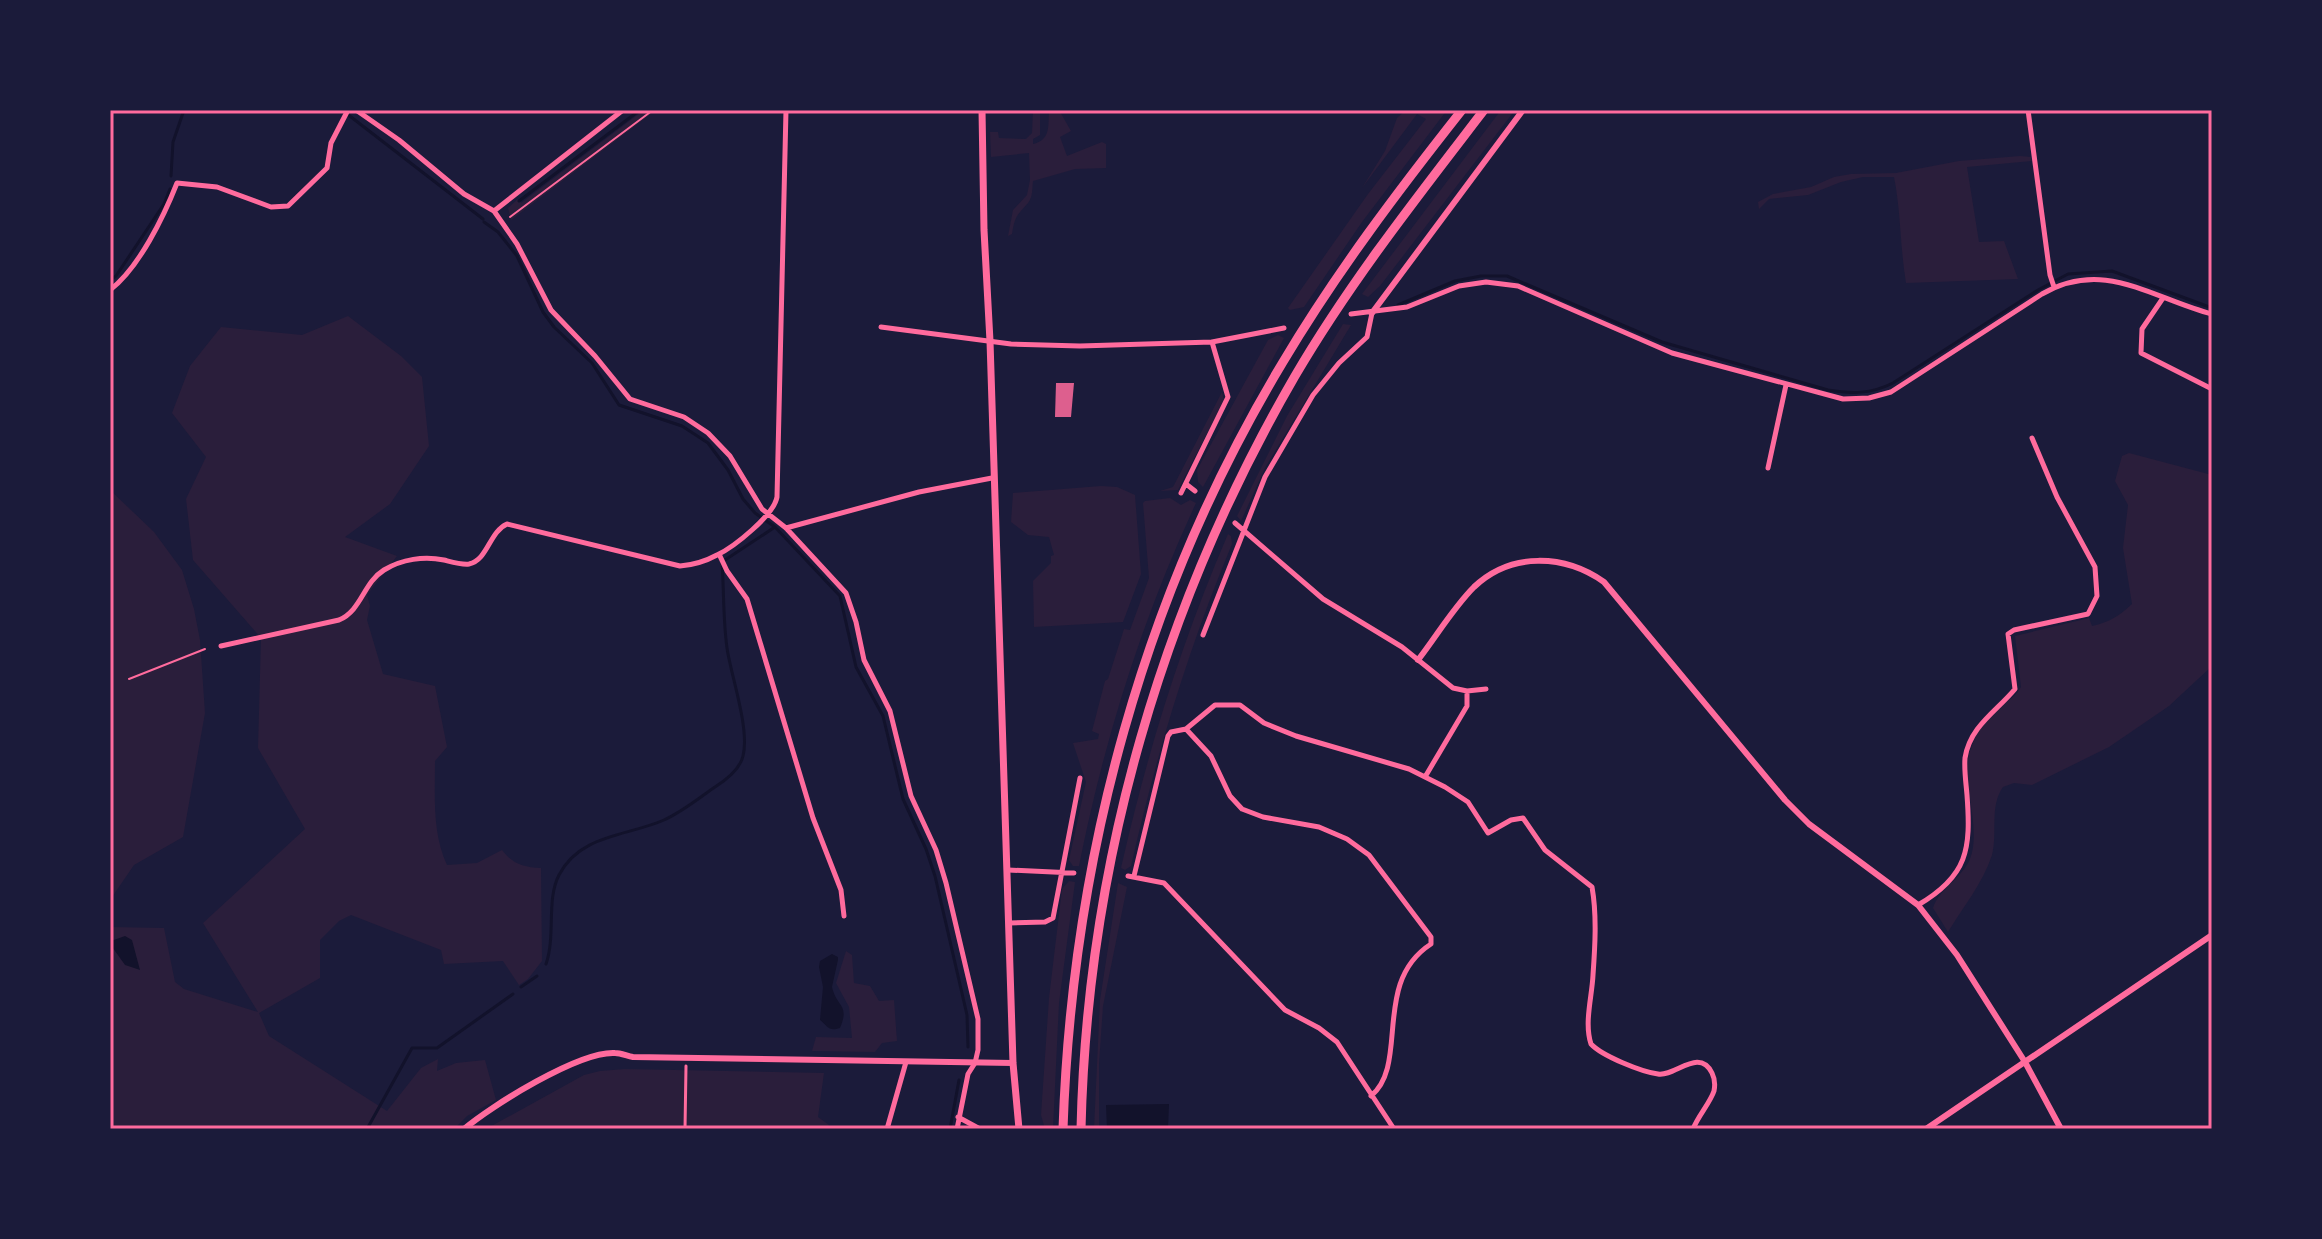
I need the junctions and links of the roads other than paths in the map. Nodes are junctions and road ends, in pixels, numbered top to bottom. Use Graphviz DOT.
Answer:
graph roads {
  1 [pos="348,110"];
  2 [pos="356,110"];
  3 [pos="623,110"];
  4 [pos="786,110"];
  5 [pos="982,110"];
  6 [pos="1462,110"];
  7 [pos="1484,110"];
  8 [pos="1523,110"];
  9 [pos="2028,110"];
  10 [pos="494,211"];
  11 [pos="2055,287"];
  12 [pos="110,290"];
  13 [pos="2163,298"];
  14 [pos="1372,313"];
  15 [pos="1351,314"];
  16 [pos="2212,314"];
  17 [pos="881,327"];
  18 [pos="1284,328"];
  19 [pos="990,341"];
  20 [pos="1212,342"];
  21 [pos="1786,385"];
  22 [pos="2212,389"];
  23 [pos="2032,438"];
  24 [pos="1768,468"];
  25 [pos="992,478"];
  26 [pos="1186,484"];
  27 [pos="1195,491"];
  28 [pos="1181,493"];
  29 [pos="769,514"];
  30 [pos="1235,523"];
  31 [pos="786,528"];
  32 [pos="1243,531"];
  33 [pos="719,554"];
  34 [pos="1203,635"];
  35 [pos="221,646"];
  36 [pos="1418,660"];
  37 [pos="1486,689"];
  38 [pos="1467,691"];
  39 [pos="1186,729"];
  40 [pos="1425,777"];
  41 [pos="1080,778"];
  42 [pos="1008,870"];
  43 [pos="1060,873"];
  44 [pos="1074,873"];
  45 [pos="1918,905"];
  46 [pos="844,916"];
  47 [pos="1009,923"];
  48 [pos="2212,935"];
  49 [pos="906,1062"];
  50 [pos="2025,1062"];
  51 [pos="975,1063"];
  52 [pos="1013,1063"];
  53 [pos="686,1066"];
  54 [pos="1371,1096"];
  55 [pos="958,1117"];
  56 [pos="464,1129"];
  57 [pos="685,1129"];
  58 [pos="887,1129"];
  59 [pos="957,1129"];
  60 [pos="980,1129"];
  61 [pos="1019,1129"];
  62 [pos="1063,1129"];
  63 [pos="1081,1129"];
  64 [pos="1394,1129"];
  65 [pos="1693,1129"];
  66 [pos="1926,1129"];
  67 [pos="2061,1129"];
  1 -- 12 [label="street"];
  2 -- 10 [label="street"];
  3 -- 10 [label="street"];
  4 -- 29 [label="street"];
  5 -- 19 [label="main road"];
  6 -- 62 [label="highway"];
  7 -- 63 [label="highway"];
  8 -- 14 [label="street"];
  9 -- 11 [label="street"];
  10 -- 29 [label="street"];
  11 -- 13 [label="street"];
  11 -- 21 [label="street"];
  13 -- 16 [label="street"];
  13 -- 22 [label="street"];
  14 -- 15 [label="street"];
  14 -- 21 [label="street"];
  14 -- 32 [label="street"];
  17 -- 19 [label="street"];
  18 -- 20 [label="street"];
  19 -- 20 [label="street"];
  19 -- 25 [label="main road"];
  20 -- 26 [label="street"];
  21 -- 24 [label="street"];
  23 -- 45 [label="street"];
  25 -- 31 [label="street"];
  25 -- 42 [label="main road"];
  26 -- 27 [label="street"];
  26 -- 28 [label="street"];
  29 -- 31 [label="street"];
  29 -- 33 [label="street"];
  30 -- 32 [label="street"];
  31 -- 51 [label="street"];
  32 -- 34 [label="street"];
  32 -- 36 [label="street"];
  33 -- 35 [label="street"];
  33 -- 46 [label="street"];
  36 -- 38 [label="street"];
  36 -- 45 [label="street"];
  37 -- 38 [label="street"];
  38 -- 40 [label="street"];
  39 -- 40 [label="street"];
  39 -- 54 [label="street"];
  39 -- 54 [label="street"];
  40 -- 65 [label="street"];
  41 -- 43 [label="street"];
  42 -- 43 [label="street"];
  42 -- 47 [label="main road"];
  43 -- 44 [label="street"];
  43 -- 47 [label="street"];
  45 -- 50 [label="street"];
  47 -- 52 [label="main road"];
  48 -- 50 [label="street"];
  49 -- 51 [label="street"];
  49 -- 56 [label="street"];
  49 -- 58 [label="street"];
  50 -- 66 [label="street"];
  50 -- 67 [label="street"];
  51 -- 52 [label="street"];
  51 -- 55 [label="street"];
  52 -- 61 [label="main road"];
  53 -- 57 [label="street"];
  54 -- 64 [label="street"];
  55 -- 59 [label="street"];
  55 -- 60 [label="street"];
}
